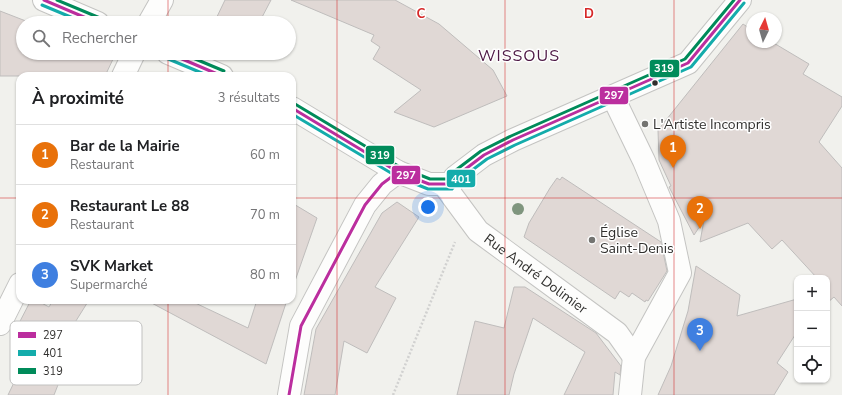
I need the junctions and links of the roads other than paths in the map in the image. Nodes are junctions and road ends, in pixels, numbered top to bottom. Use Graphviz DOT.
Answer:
graph roads {
  1 [pos="44,0"];
  2 [pos="162,0"];
  3 [pos="740,0"];
  4 [pos="82,16"];
  5 [pos="154,16"];
  6 [pos="130,60"];
  7 [pos="184,60"];
  8 [pos="124,72"];
  9 [pos="213,72"];
  10 [pos="613,97"];
  11 [pos="296,110"];
  12 [pos="398,172"];
  13 [pos="444,185"];
  14 [pos="16,292"];
  15 [pos="0,324"];
  16 [pos="634,357"];
  17 [pos="289,395"];
  18 [pos="630,395"];
  1 -- 4 [label="street"];
  2 -- 5 [label="street"];
  3 -- 10 [label="street"];
  6 -- 8 [label="street"];
  7 -- 9 [label="street"];
  10 -- 13 [label="street"];
  10 -- 16 [label="street"];
  11 -- 12 [label="street"];
  12 -- 13 [label="street"];
  12 -- 17 [label="street"];
  13 -- 16 [label="street, Rue André Dolimier"];
  14 -- 15 [label="street"];
  16 -- 18 [label="street"];
}
